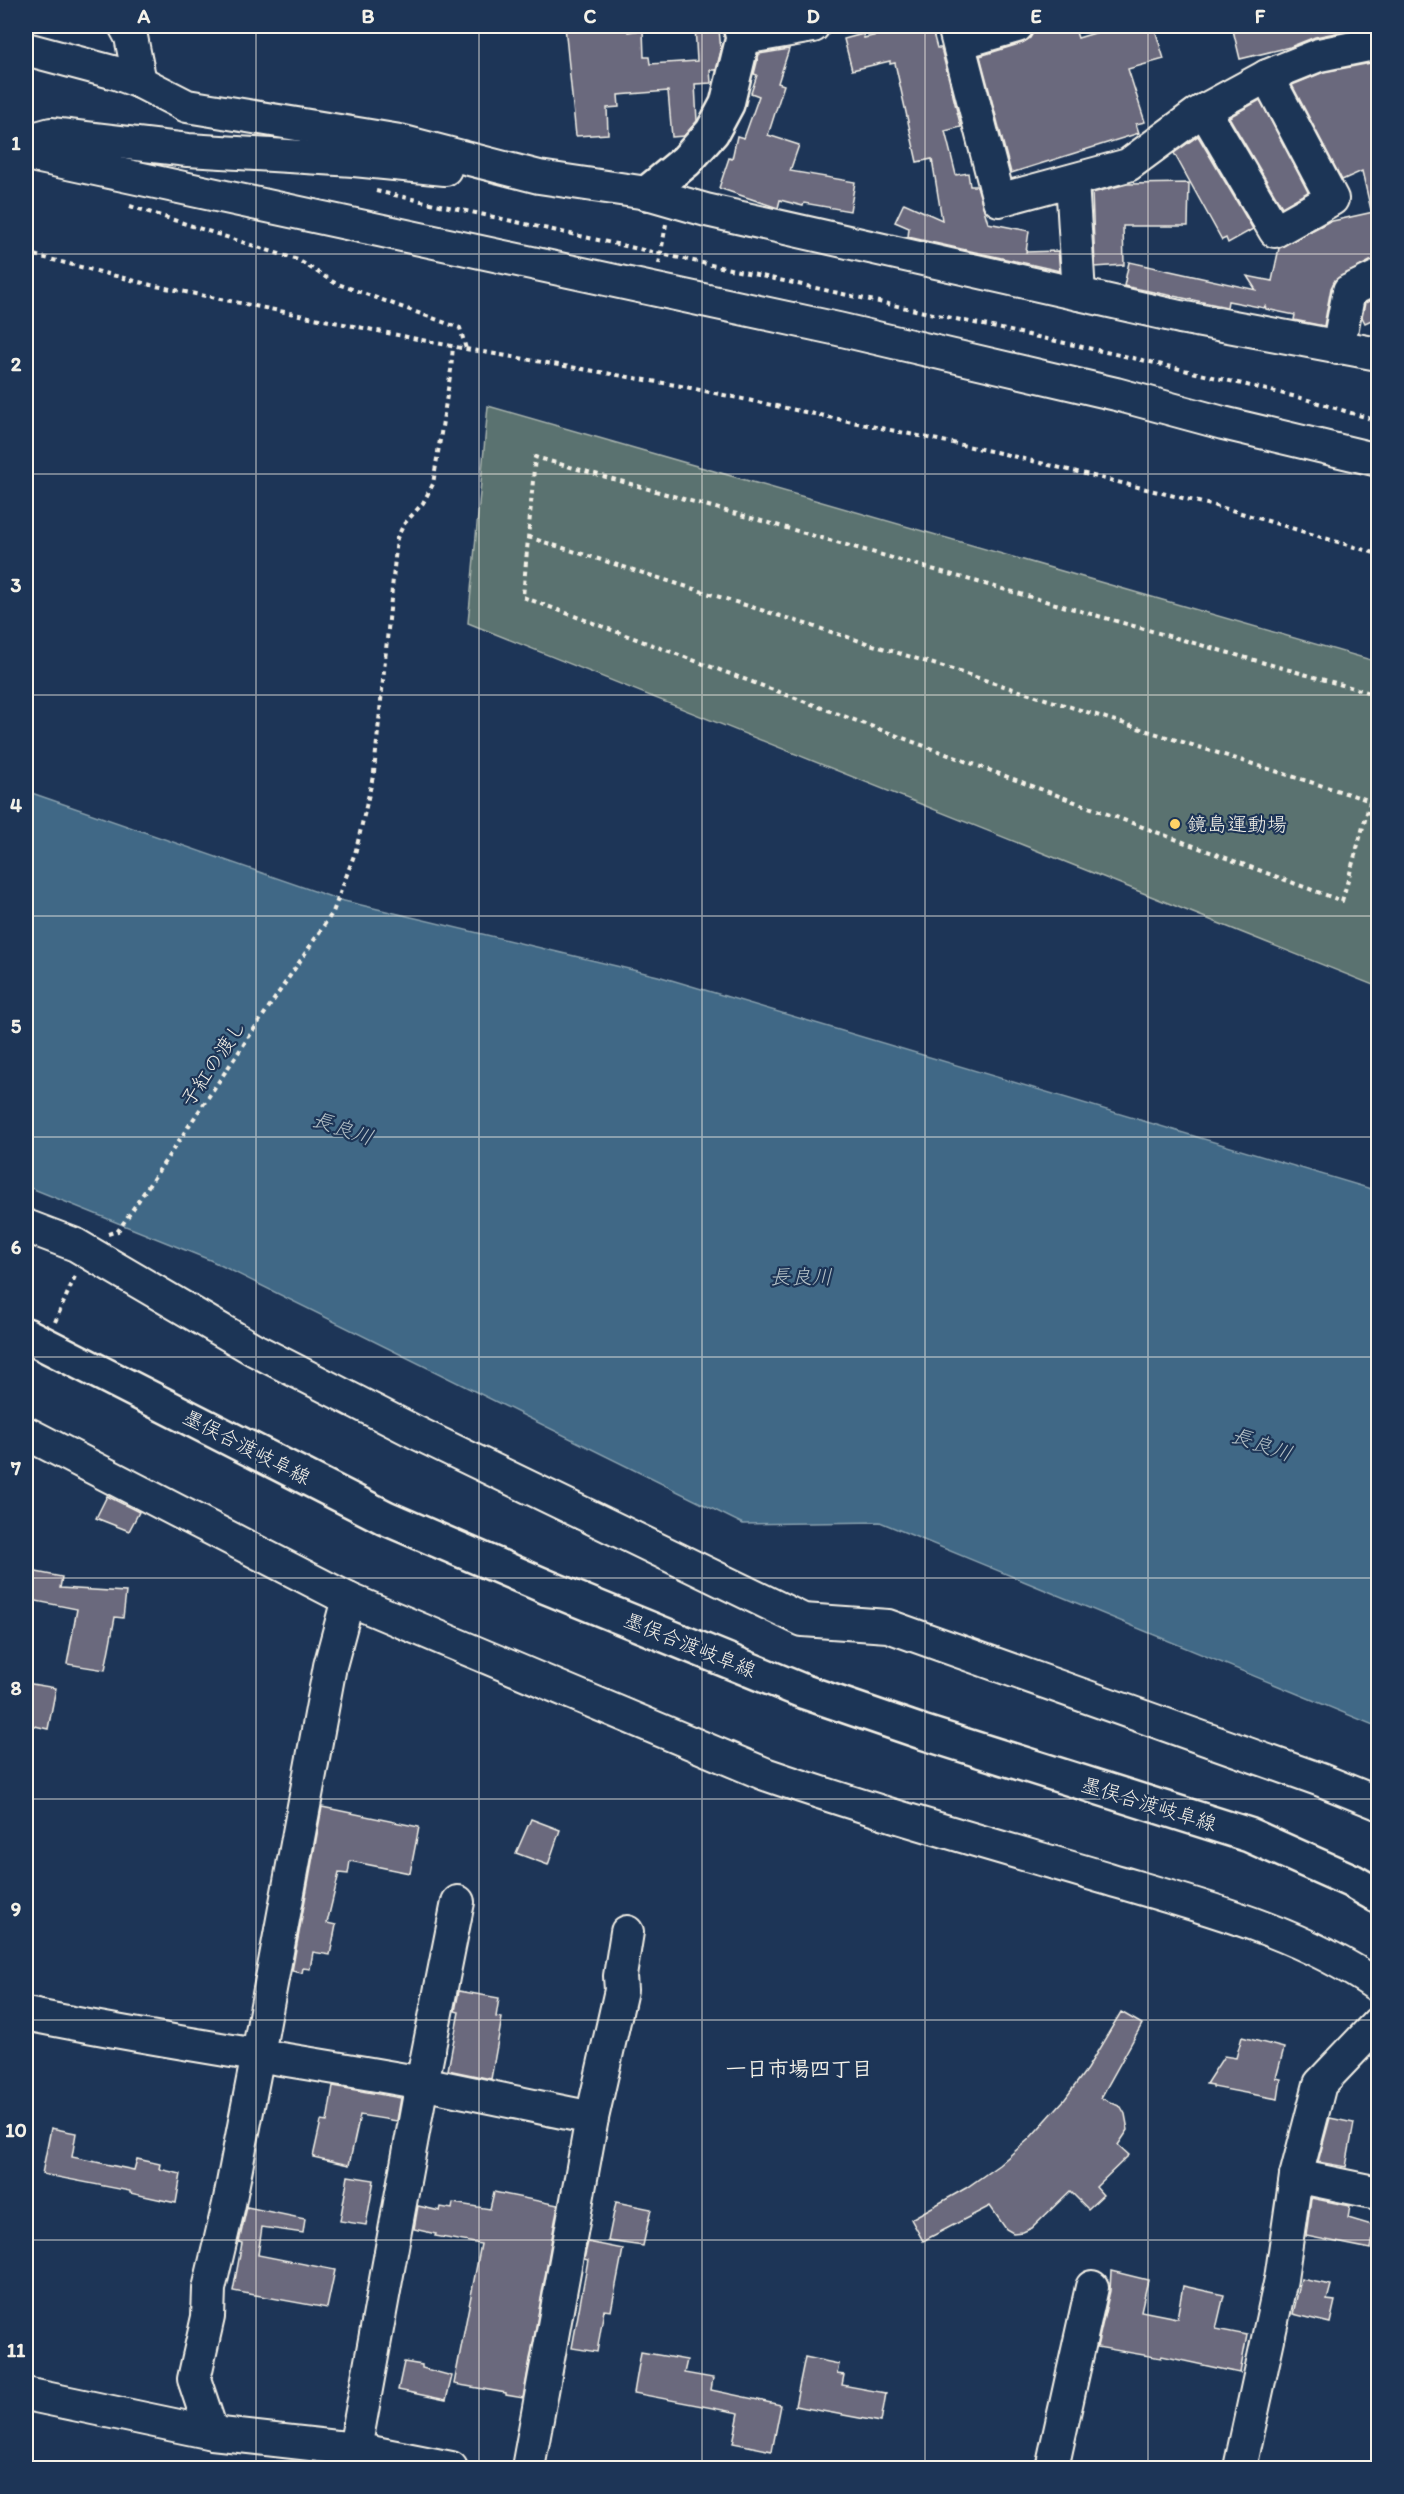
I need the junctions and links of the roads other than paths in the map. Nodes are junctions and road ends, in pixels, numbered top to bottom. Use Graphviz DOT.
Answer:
graph roads {
  1 [pos="125,26"];
  2 [pos="813,26"];
  3 [pos="1017,26"];
  4 [pos="742,32"];
  5 [pos="956,34"];
  6 [pos="1378,43"];
  7 [pos="26,49"];
  8 [pos="1267,76"];
  9 [pos="140,82"];
  10 [pos="1204,111"];
  11 [pos="26,141"];
  12 [pos="26,154"];
  13 [pos="539,177"];
  14 [pos="1072,181"];
  15 [pos="659,196"];
  16 [pos="1378,277"];
  17 [pos="1078,294"];
  18 [pos="1338,348"];
  19 [pos="1378,354"];
  20 [pos="1378,460"];
  21 [pos="26,1226"];
  22 [pos="36,1340"];
  23 [pos="26,1433"];
  24 [pos="348,1599"];
  25 [pos="1378,1803"];
  26 [pos="1378,1896"];
  27 [pos="458,1902"];
  28 [pos="627,1932"];
  29 [pos="1378,1986"];
  30 [pos="26,2014"];
  31 [pos="1378,2024"];
  32 [pos="258,2054"];
  33 [pos="422,2083"];
  34 [pos="592,2118"];
  35 [pos="1296,2176"];
  36 [pos="1378,2193"];
  37 [pos="1092,2287"];
  38 [pos="26,2394"];
  39 [pos="212,2433"];
  40 [pos="355,2449"];
  41 [pos="451,2469"];
  42 [pos="528,2469"];
  43 [pos="1052,2469"];
  44 [pos="1240,2469"];
  1 -- 9 [label="street"];
  2 -- 4 [label="street"];
  3 -- 5 [label="street"];
  4 -- 15 [label="main road"];
  5 -- 14 [label="street"];
  6 -- 8 [label="street"];
  7 -- 9 [label="street"];
  8 -- 10 [label="street"];
  8 -- 10 [label="street"];
  9 -- 13 [label="street"];
  10 -- 14 [label="street"];
  11 -- 13 [label="street"];
  12 -- 20 [label="street"];
  13 -- 15 [label="street"];
  14 -- 17 [label="street"];
  15 -- 17 [label="street"];
  16 -- 18 [label="street"];
  17 -- 18 [label="street"];
  18 -- 19 [label="street"];
  21 -- 25 [label="street"];
  22 -- 26 [label="main road, 墨俣合渡岐阜線"];
  23 -- 24 [label="street"];
  24 -- 29 [label="street"];
  24 -- 32 [label="street"];
  27 -- 33 [label="street"];
  28 -- 34 [label="street"];
  30 -- 32 [label="street"];
  31 -- 35 [label="street"];
  32 -- 33 [label="street"];
  32 -- 39 [label="street"];
  33 -- 34 [label="street"];
  33 -- 40 [label="street"];
  34 -- 42 [label="street"];
  35 -- 36 [label="street"];
  35 -- 44 [label="street"];
  37 -- 43 [label="street"];
  38 -- 39 [label="street"];
  39 -- 40 [label="street"];
  40 -- 41 [label="street"];
}
